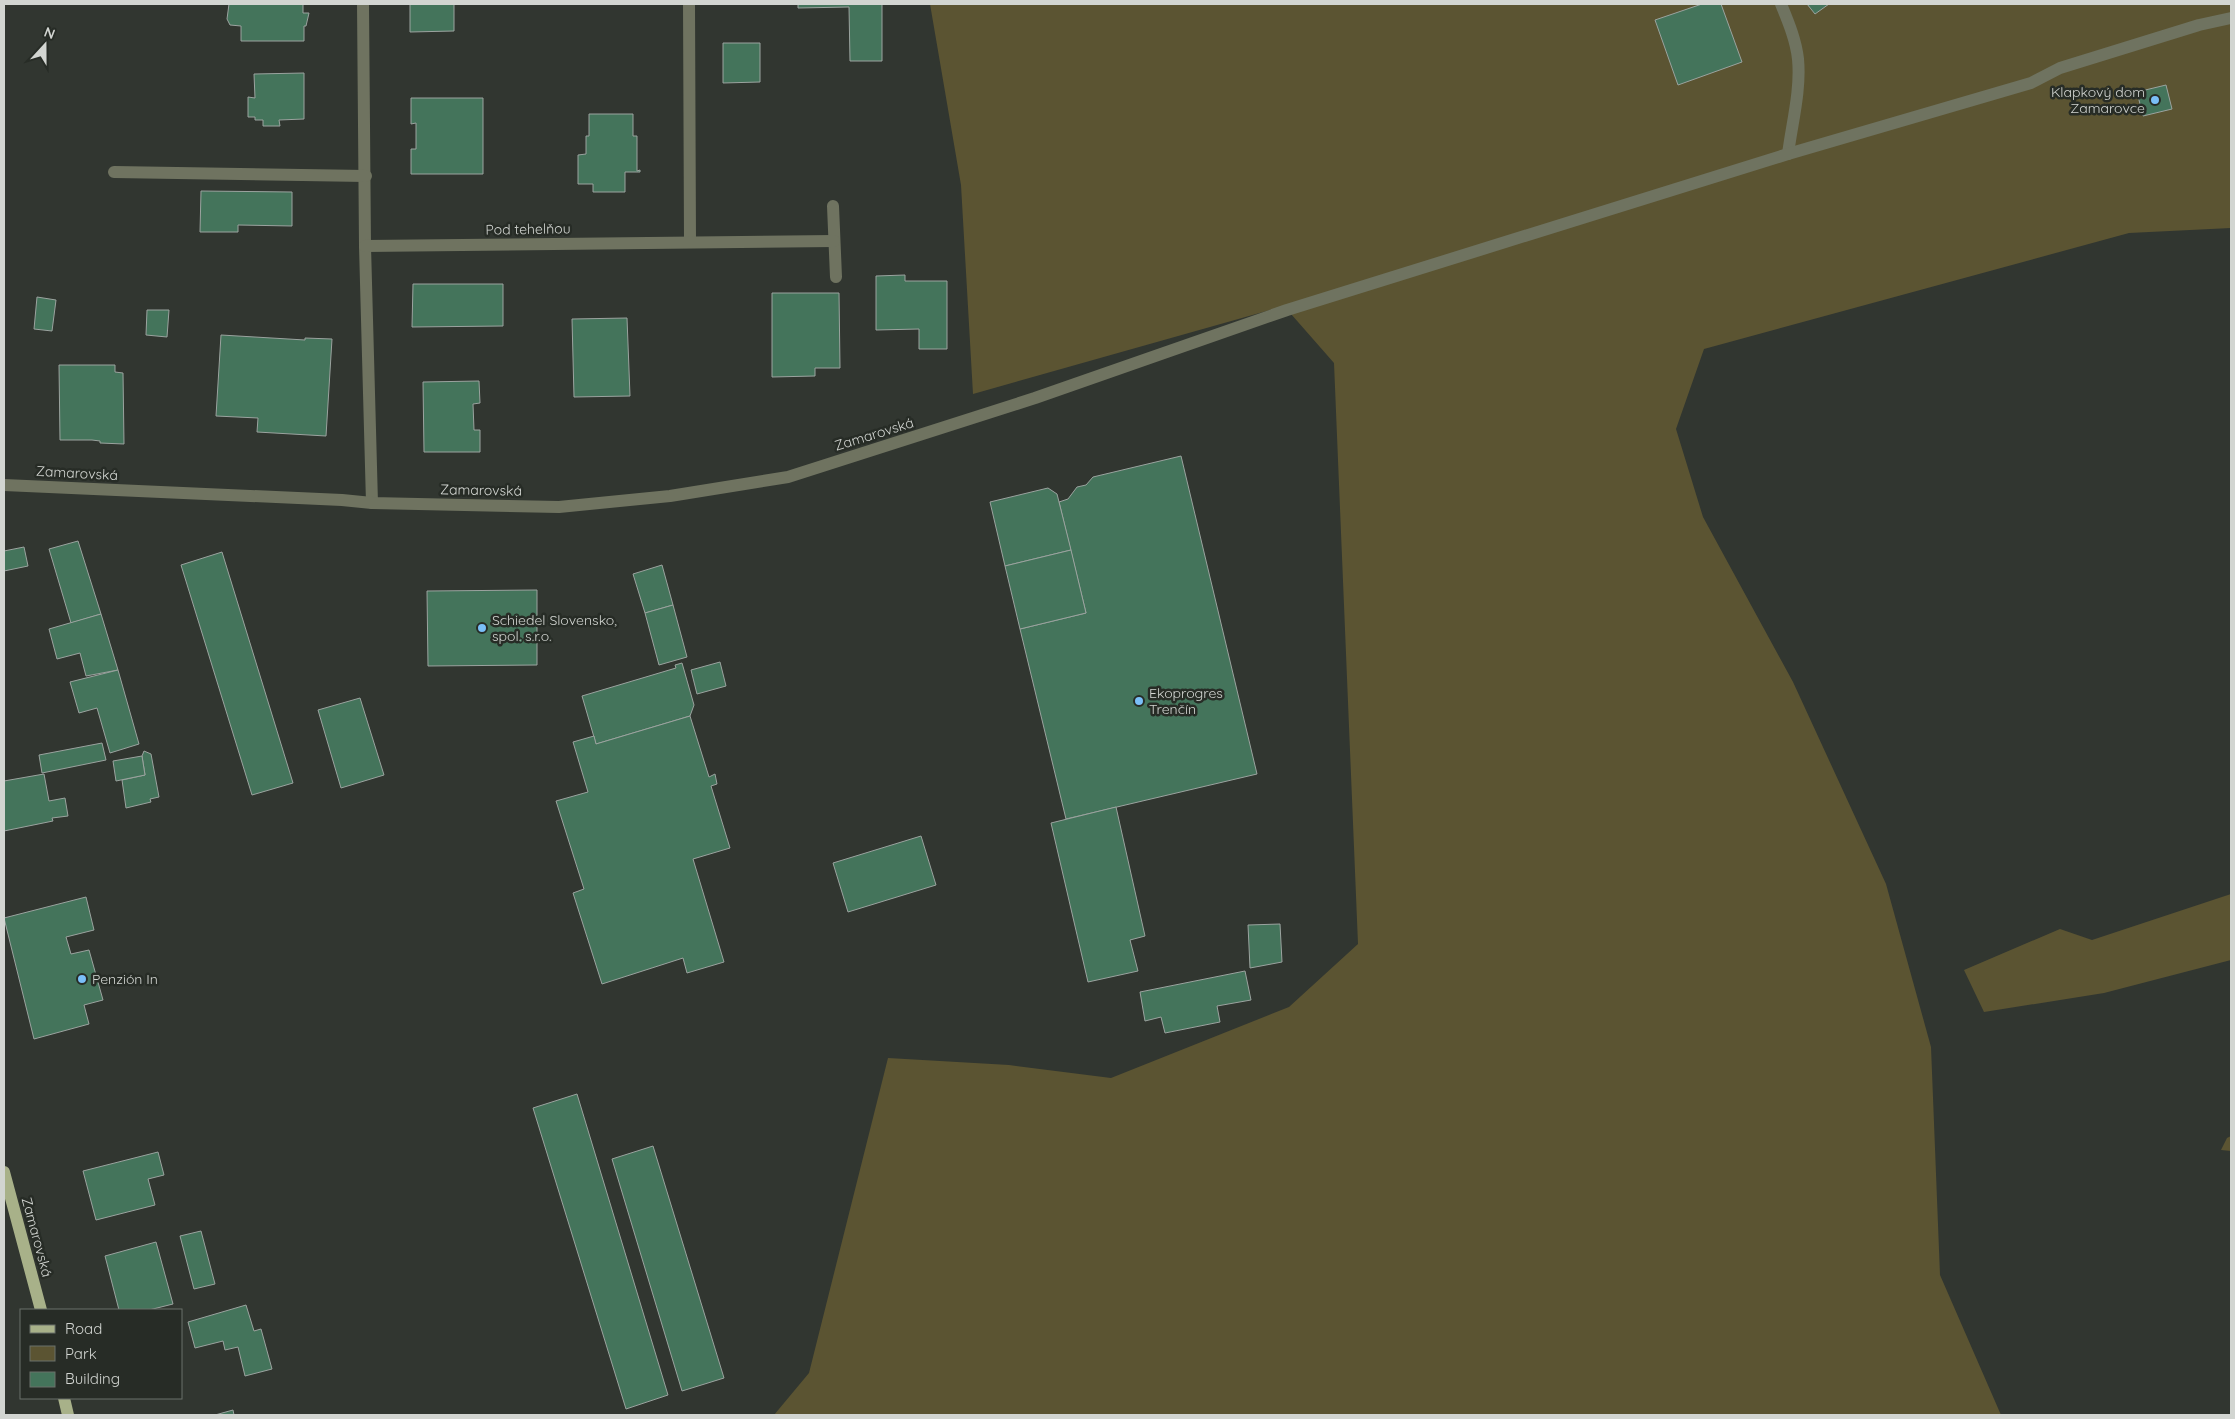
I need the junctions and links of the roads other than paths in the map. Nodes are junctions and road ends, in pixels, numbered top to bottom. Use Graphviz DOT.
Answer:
graph roads {
  1 [pos="363,4"];
  2 [pos="689,4"];
  3 [pos="1780,4"];
  4 [pos="2231,18"];
  5 [pos="1788,154"];
  6 [pos="114,172"];
  7 [pos="366,176"];
  8 [pos="833,206"];
  9 [pos="690,242"];
  10 [pos="834,242"];
  11 [pos="366,246"];
  12 [pos="836,277"];
  13 [pos="4,485"];
  14 [pos="372,503"];
  15 [pos="4,1172"];
  16 [pos="40,1309"];
  17 [pos="64,1399"];
  18 [pos="68,1415"];
  1 -- 7 [label="street"];
  2 -- 9 [label="street"];
  3 -- 5 [label="street"];
  4 -- 5 [label="street, Zamarovská"];
  5 -- 14 [label="street, Zamarovská"];
  6 -- 7 [label="street"];
  7 -- 11 [label="street"];
  8 -- 10 [label="street"];
  9 -- 10 [label="street, Pod tehelňou"];
  9 -- 11 [label="street, Pod tehelňou"];
  10 -- 12 [label="street"];
  11 -- 14 [label="street"];
  13 -- 14 [label="street, Zamarovská"];
  15 -- 16 [label="main road, Zamarovská"];
  17 -- 18 [label="main road"];
}
